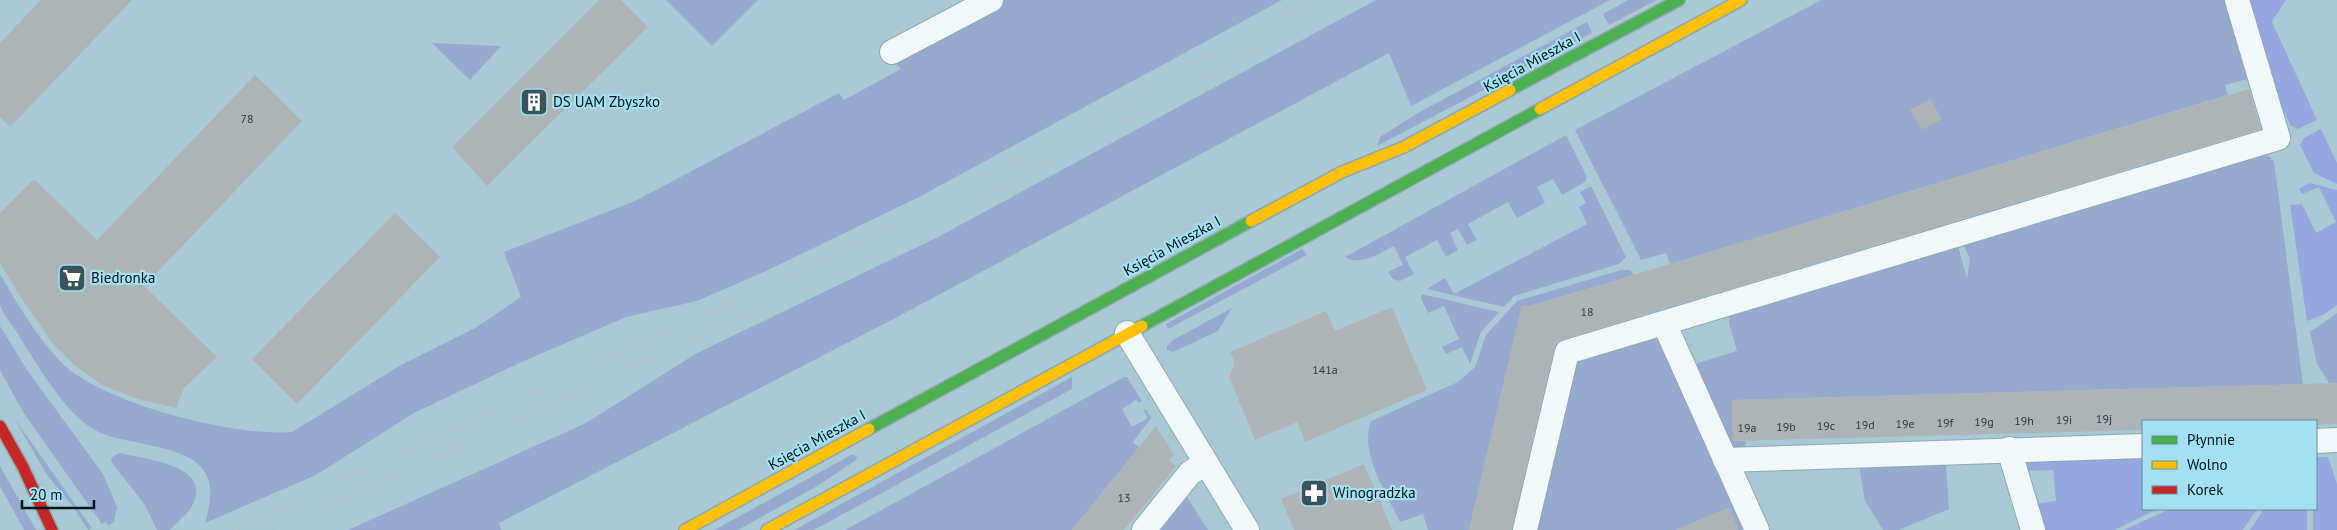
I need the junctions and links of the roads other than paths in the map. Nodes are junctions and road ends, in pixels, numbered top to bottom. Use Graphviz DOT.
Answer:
graph roads {
  1 [pos="991,0"];
  2 [pos="1679,0"];
  3 [pos="1741,0"];
  4 [pos="2238,0"];
  5 [pos="892,52"];
  6 [pos="1664,323"];
  7 [pos="1124,329"];
  8 [pos="0,426"];
  9 [pos="2337,440"];
  10 [pos="2317,441"];
  11 [pos="2142,446"];
  12 [pos="2008,449"];
  13 [pos="1725,460"];
  14 [pos="1206,463"];
  15 [pos="52,530"];
  16 [pos="684,530"];
  17 [pos="767,530"];
  18 [pos="1144,530"];
  19 [pos="1247,530"];
  20 [pos="1525,530"];
  21 [pos="1757,530"];
  22 [pos="2033,530"];
  1 -- 5 [label="street"];
  2 -- 16 [label="street, Księcia Mieszka I"];
  3 -- 7 [label="street"];
  4 -- 6 [label="street"];
  6 -- 13 [label="street"];
  6 -- 20 [label="street"];
  7 -- 14 [label="street"];
  7 -- 17 [label="street"];
  8 -- 15 [label="street"];
  9 -- 10 [label="street"];
  11 -- 12 [label="street"];
  12 -- 13 [label="street"];
  12 -- 22 [label="street"];
  13 -- 21 [label="street"];
  14 -- 18 [label="street"];
  14 -- 19 [label="street"];
}
